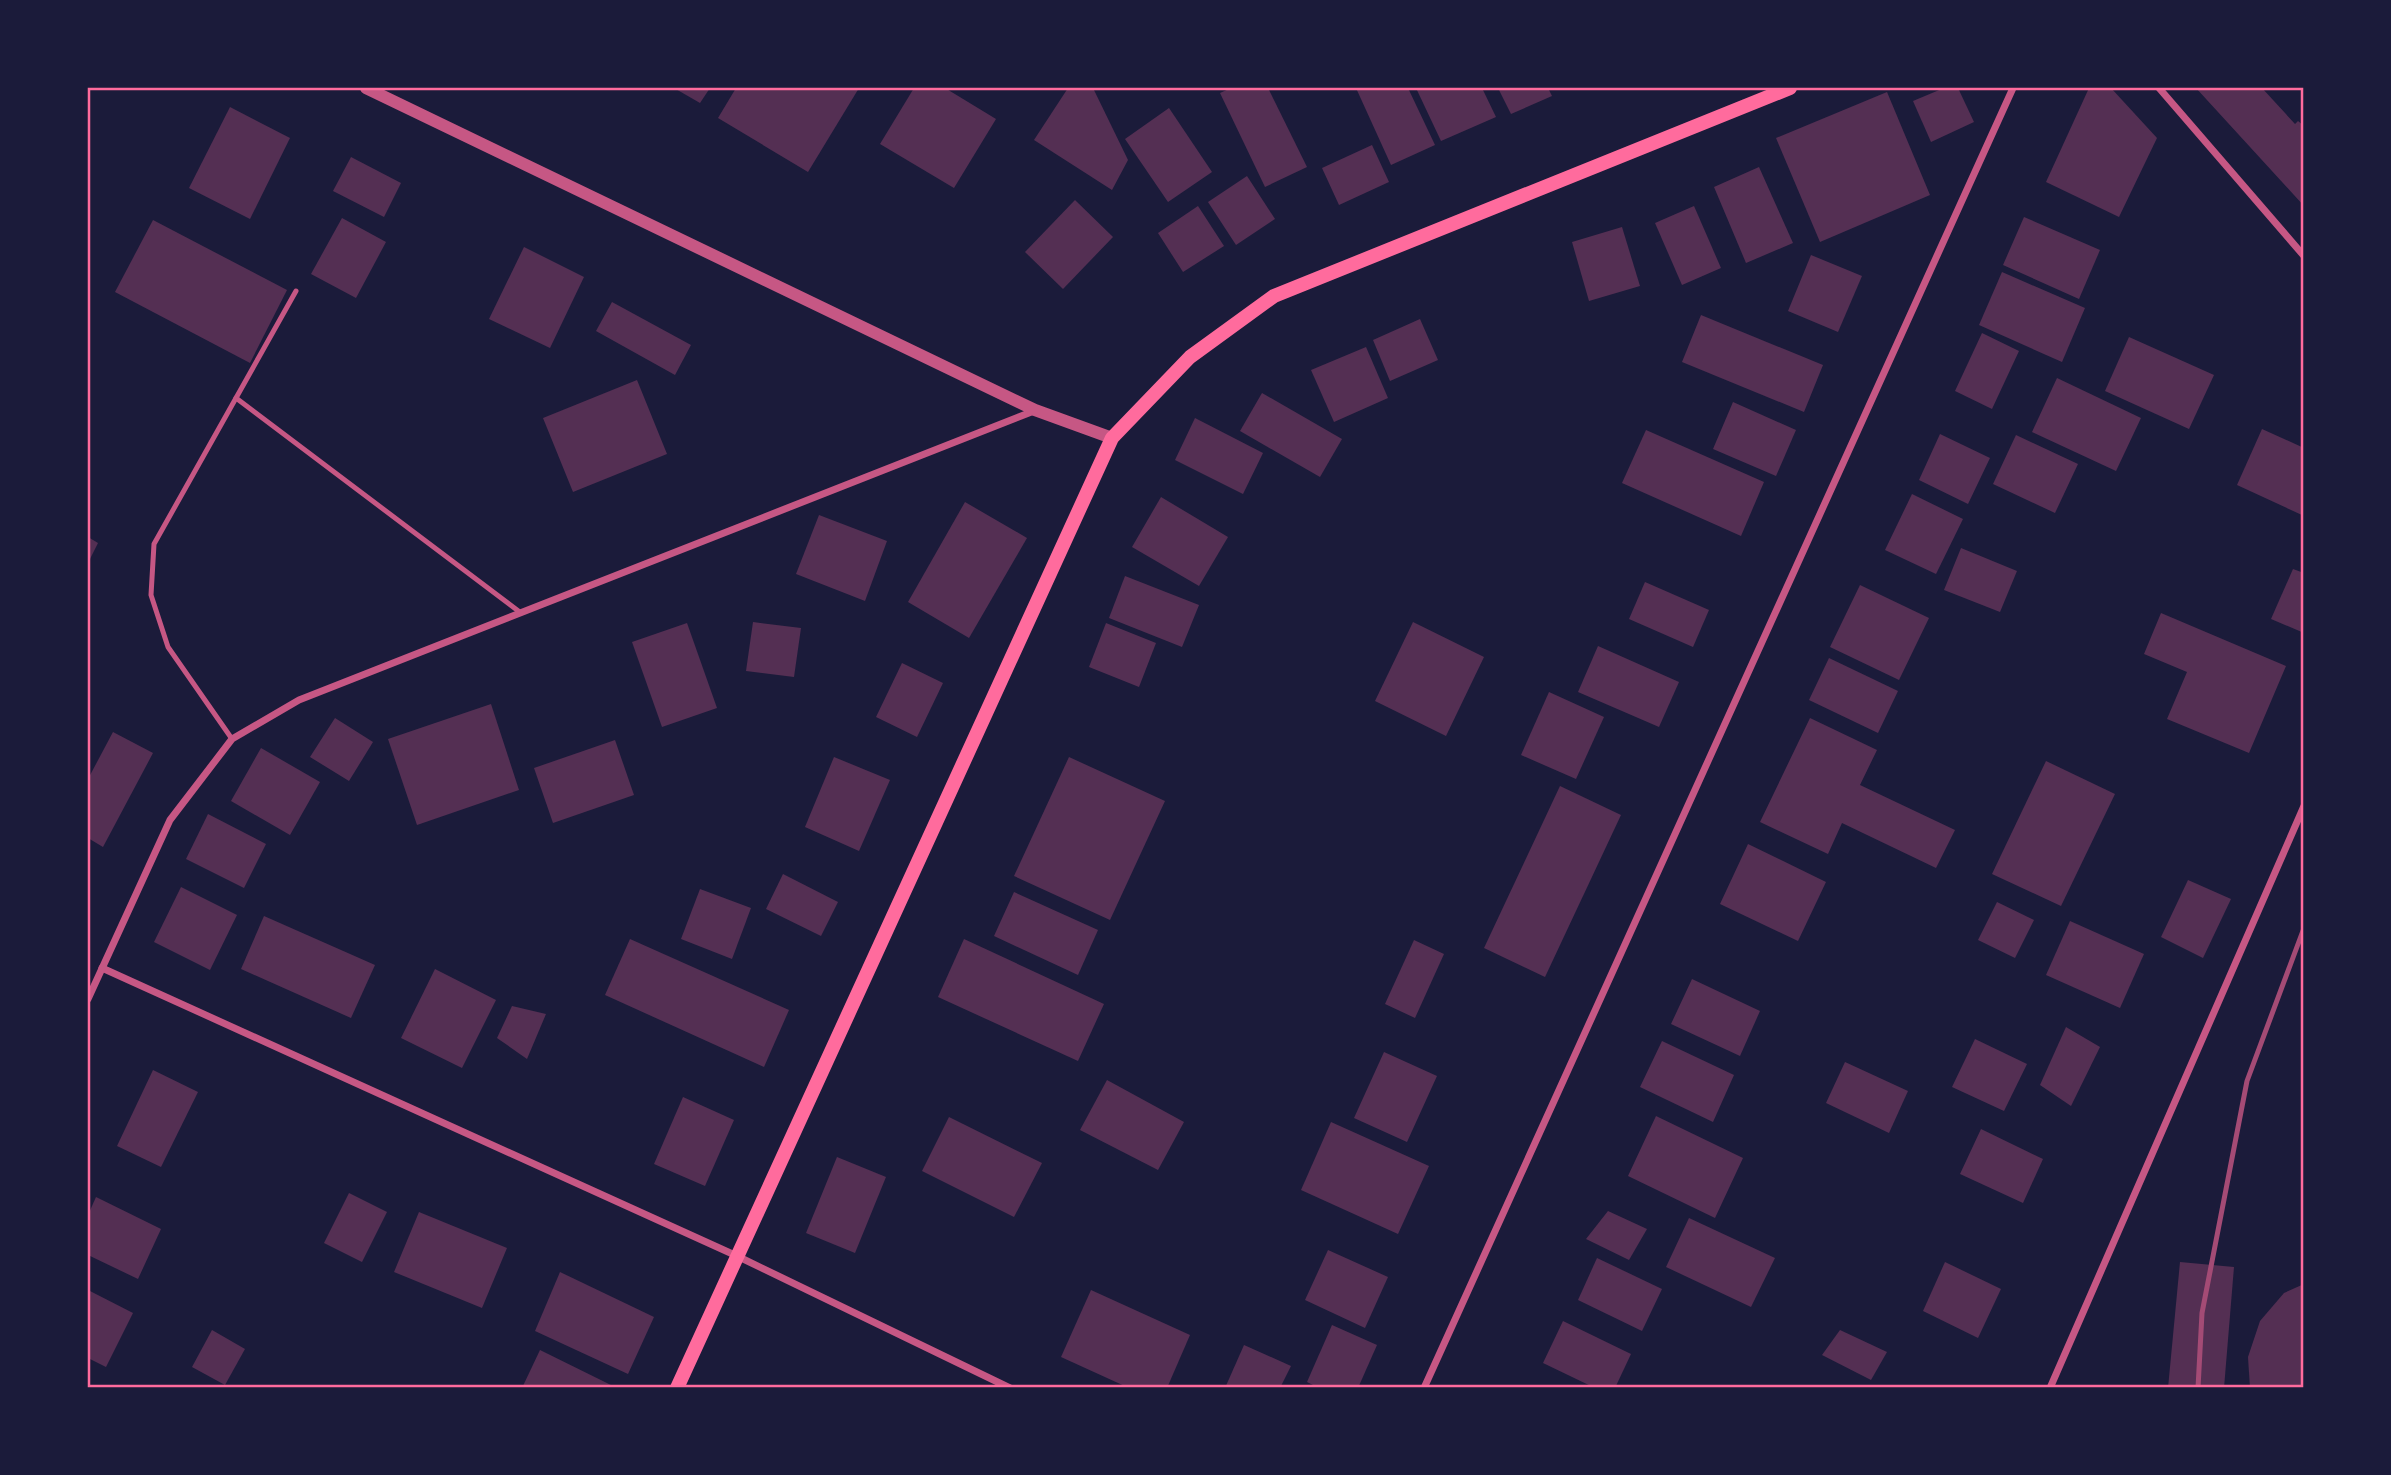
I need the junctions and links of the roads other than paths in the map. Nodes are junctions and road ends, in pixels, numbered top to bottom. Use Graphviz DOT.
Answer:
graph roads {
  1 [pos="366,88"];
  2 [pos="1790,88"];
  3 [pos="2013,88"];
  4 [pos="2160,88"];
  5 [pos="2304,256"];
  6 [pos="296,291"];
  7 [pos="236,398"];
  8 [pos="1035,410"];
  9 [pos="1112,438"];
  10 [pos="521,613"];
  11 [pos="232,739"];
  12 [pos="2304,806"];
  13 [pos="102,968"];
  14 [pos="88,999"];
  15 [pos="737,1256"];
  16 [pos="677,1388"];
  17 [pos="1010,1388"];
  18 [pos="1424,1388"];
  19 [pos="2050,1388"];
  1 -- 8 [label="street"];
  2 -- 9 [label="main road"];
  3 -- 18 [label="street"];
  4 -- 5 [label="street"];
  6 -- 7 [label="lane"];
  7 -- 10 [label="lane"];
  7 -- 11 [label="lane"];
  8 -- 9 [label="street"];
  8 -- 10 [label="street"];
  9 -- 15 [label="main road"];
  10 -- 11 [label="street"];
  11 -- 13 [label="street"];
  12 -- 19 [label="street"];
  13 -- 14 [label="street"];
  13 -- 15 [label="street"];
  15 -- 16 [label="main road"];
  15 -- 17 [label="street"];
}
